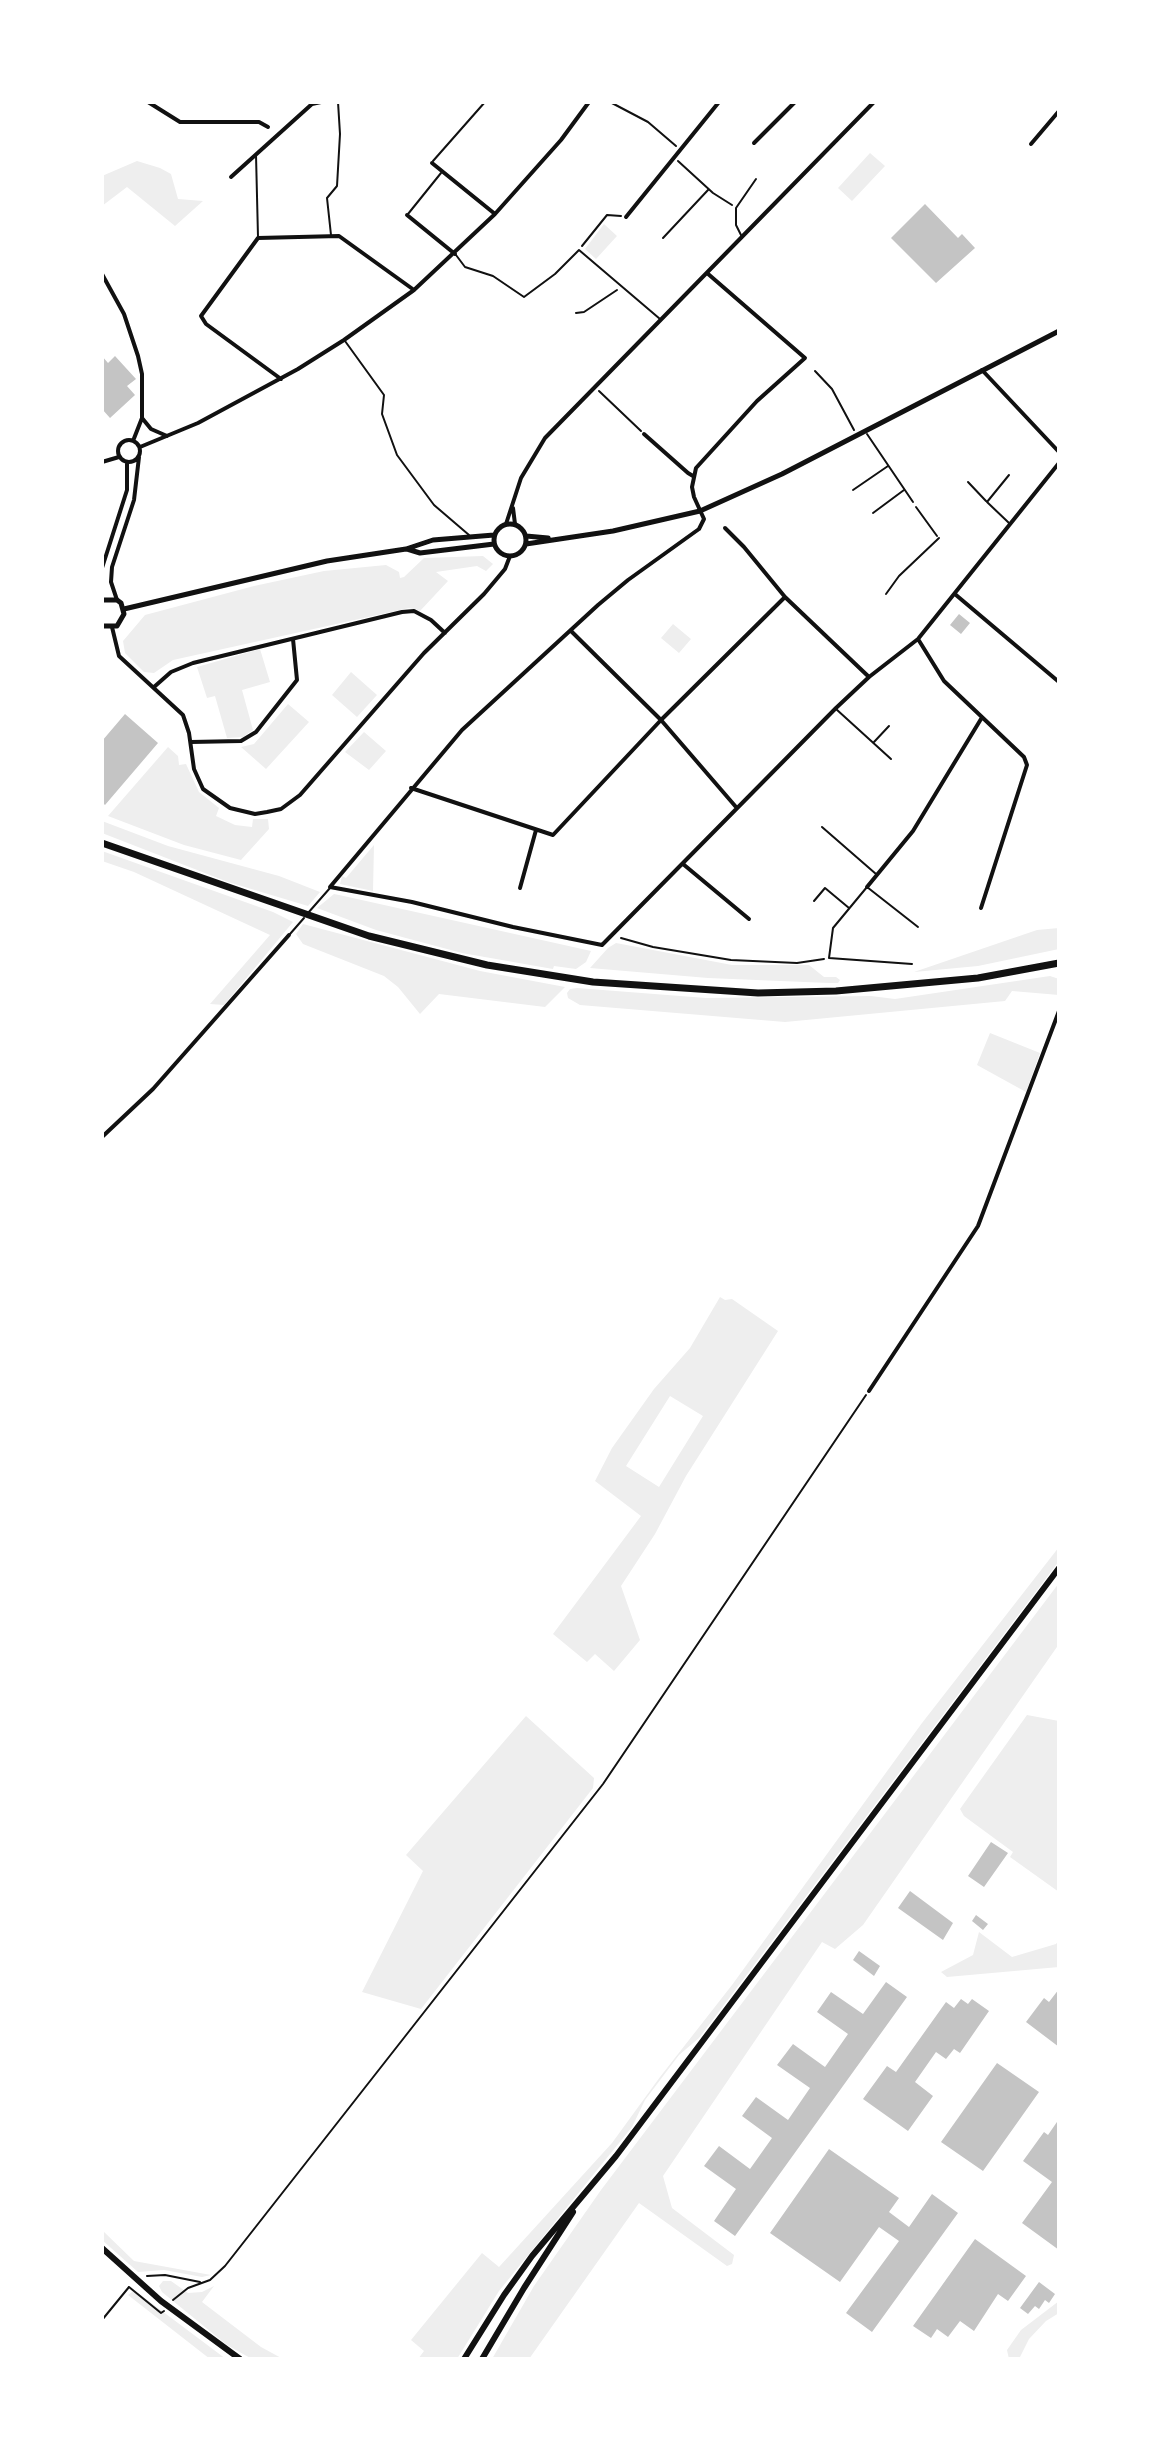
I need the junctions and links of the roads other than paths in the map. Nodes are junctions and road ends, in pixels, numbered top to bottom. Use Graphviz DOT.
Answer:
graph roads {
  1 [pos="148,102"];
  2 [pos="321,102"];
  3 [pos="338,102"];
  4 [pos="485,102"];
  5 [pos="589,102"];
  6 [pos="719,102"];
  7 [pos="795,102"];
  8 [pos="874,102"];
  9 [pos="1059,111"];
  10 [pos="268,127"];
  11 [pos="754,143"];
  12 [pos="1031,144"];
  13 [pos="256,154"];
  14 [pos="432,163"];
  15 [pos="442,171"];
  16 [pos="231,177"];
  17 [pos="756,179"];
  18 [pos="495,214"];
  19 [pos="407,215"];
  20 [pos="626,217"];
  21 [pos="331,235"];
  22 [pos="742,236"];
  23 [pos="258,238"];
  24 [pos="455,254"];
  25 [pos="707,273"];
  26 [pos="102,274"];
  27 [pos="414,290"];
  28 [pos="661,320"];
  29 [pos="1059,331"];
  30 [pos="344,340"];
  31 [pos="982,370"];
  32 [pos="281,379"];
  33 [pos="142,418"];
  34 [pos="864,430"];
  35 [pos="644,434"];
  36 [pos="167,436"];
  37 [pos="133,441"];
  38 [pos="140,447"];
  39 [pos="1059,452"];
  40 [pos="119,456"];
  41 [pos="139,457"];
  42 [pos="102,462"];
  43 [pos="127,462"];
  44 [pos="1059,463"];
  45 [pos="889,465"];
  46 [pos="1009,475"];
  47 [pos="693,476"];
  48 [pos="968,482"];
  49 [pos="905,489"];
  50 [pos="853,490"];
  51 [pos="913,502"];
  52 [pos="987,502"];
  53 [pos="513,506"];
  54 [pos="700,511"];
  55 [pos="873,513"];
  56 [pos="506,524"];
  57 [pos="515,524"];
  58 [pos="1010,524"];
  59 [pos="725,528"];
  60 [pos="494,535"];
  61 [pos="526,536"];
  62 [pos="472,537"];
  63 [pos="553,539"];
  64 [pos="494,544"];
  65 [pos="526,544"];
  66 [pos="406,549"];
  67 [pos="510,556"];
  68 [pos="102,568"];
  69 [pos="956,595"];
  70 [pos="785,597"];
  71 [pos="102,600"];
  72 [pos="117,600"];
  73 [pos="124,609"];
  74 [pos="102,626"];
  75 [pos="112,627"];
  76 [pos="570,631"];
  77 [pos="445,633"];
  78 [pos="293,639"];
  79 [pos="918,639"];
  80 [pos="869,677"];
  81 [pos="1059,682"];
  82 [pos="154,687"];
  83 [pos="836,708"];
  84 [pos="981,719"];
  85 [pos="661,720"];
  86 [pos="889,726"];
  87 [pos="191,742"];
  88 [pos="873,743"];
  89 [pos="891,759"];
  90 [pos="411,788"];
  91 [pos="736,807"];
  92 [pos="822,827"];
  93 [pos="536,830"];
  94 [pos="102,843"];
  95 [pos="683,864"];
  96 [pos="877,874"];
  97 [pos="330,887"];
  98 [pos="867,887"];
  99 [pos="520,888"];
  100 [pos="814,901"];
  101 [pos="850,908"];
  102 [pos="981,908"];
  103 [pos="749,919"];
  104 [pos="918,927"];
  105 [pos="289,935"];
  106 [pos="1059,963"];
  107 [pos="912,964"];
  108 [pos="1059,1011"];
  109 [pos="102,1137"];
  110 [pos="869,1391"];
  111 [pos="1059,1568"];
  112 [pos="587,2193"];
  113 [pos="102,2248"];
  114 [pos="240,2359"];
  115 [pos="464,2359"];
  116 [pos="482,2359"];
  1 -- 10 [label="street"];
  2 -- 13 [label="street"];
  3 -- 21 [label="lane"];
  4 -- 14 [label="lane"];
  5 -- 18 [label="street"];
  6 -- 20 [label="street"];
  7 -- 11 [label="street"];
  8 -- 22 [label="street"];
  9 -- 12 [label="street"];
  13 -- 16 [label="street"];
  13 -- 23 [label="lane"];
  14 -- 15 [label="street"];
  15 -- 18 [label="street"];
  15 -- 19 [label="lane"];
  17 -- 22 [label="lane"];
  18 -- 24 [label="street"];
  19 -- 24 [label="street"];
  21 -- 23 [label="street"];
  21 -- 27 [label="street"];
  22 -- 25 [label="street"];
  23 -- 32 [label="street"];
  24 -- 27 [label="street"];
  24 -- 28 [label="lane"];
  25 -- 28 [label="street"];
  25 -- 47 [label="street"];
  26 -- 33 [label="street"];
  27 -- 30 [label="street"];
  28 -- 53 [label="street"];
  29 -- 31 [label="street"];
  30 -- 32 [label="street"];
  30 -- 62 [label="lane"];
  31 -- 34 [label="street"];
  31 -- 39 [label="street"];
  32 -- 36 [label="street"];
  33 -- 36 [label="street"];
  33 -- 37 [label="street"];
  34 -- 45 [label="lane"];
  34 -- 54 [label="street"];
  35 -- 47 [label="street"];
  36 -- 38 [label="street"];
  37 -- 38 [label="street"];
  37 -- 40 [label="street"];
  38 -- 41 [label="street"];
  40 -- 42 [label="street"];
  40 -- 43 [label="street"];
  41 -- 43 [label="street"];
  41 -- 72 [label="street"];
  43 -- 68 [label="street"];
  44 -- 58 [label="street"];
  45 -- 49 [label="lane"];
  45 -- 50 [label="lane"];
  46 -- 52 [label="lane"];
  47 -- 54 [label="street"];
  48 -- 52 [label="lane"];
  49 -- 51 [label="lane"];
  49 -- 55 [label="lane"];
  52 -- 58 [label="lane"];
  53 -- 56 [label="street"];
  53 -- 57 [label="street"];
  54 -- 63 [label="street"];
  54 -- 76 [label="street"];
  56 -- 57 [label="street"];
  56 -- 60 [label="street"];
  57 -- 61 [label="street"];
  58 -- 69 [label="street"];
  59 -- 70 [label="street"];
  60 -- 62 [label="street"];
  60 -- 64 [label="street"];
  61 -- 63 [label="street"];
  61 -- 65 [label="street"];
  62 -- 66 [label="street"];
  63 -- 65 [label="street"];
  64 -- 66 [label="street"];
  64 -- 67 [label="street"];
  65 -- 67 [label="street"];
  66 -- 73 [label="street"];
  67 -- 77 [label="street"];
  69 -- 79 [label="street"];
  69 -- 81 [label="street"];
  70 -- 80 [label="street"];
  70 -- 85 [label="street"];
  71 -- 72 [label="street"];
  72 -- 73 [label="street"];
  73 -- 75 [label="street"];
  74 -- 75 [label="street"];
  75 -- 82 [label="street"];
  76 -- 85 [label="street"];
  76 -- 90 [label="street"];
  77 -- 78 [label="street"];
  77 -- 87 [label="street"];
  78 -- 82 [label="street"];
  78 -- 87 [label="street"];
  79 -- 80 [label="street"];
  79 -- 84 [label="street"];
  80 -- 83 [label="street"];
  82 -- 87 [label="street"];
  83 -- 88 [label="lane"];
  83 -- 91 [label="street"];
  84 -- 96 [label="street"];
  84 -- 102 [label="street"];
  85 -- 91 [label="street"];
  85 -- 93 [label="street"];
  86 -- 88 [label="lane"];
  88 -- 89 [label="lane"];
  90 -- 93 [label="street"];
  90 -- 97 [label="street"];
  91 -- 95 [label="street"];
  92 -- 96 [label="lane"];
  93 -- 99 [label="street"];
  94 -- 106 [label="main road"];
  95 -- 97 [label="street"];
  95 -- 103 [label="street"];
  96 -- 98 [label="street"];
  97 -- 105 [label="lane"];
  98 -- 101 [label="lane"];
  98 -- 104 [label="lane"];
  100 -- 101 [label="lane"];
  101 -- 107 [label="lane"];
  105 -- 109 [label="street"];
  108 -- 110 [label="street"];
  111 -- 112 [label="main road"];
  112 -- 115 [label="main road"];
  112 -- 116 [label="main road"];
  113 -- 114 [label="main road"];
}
